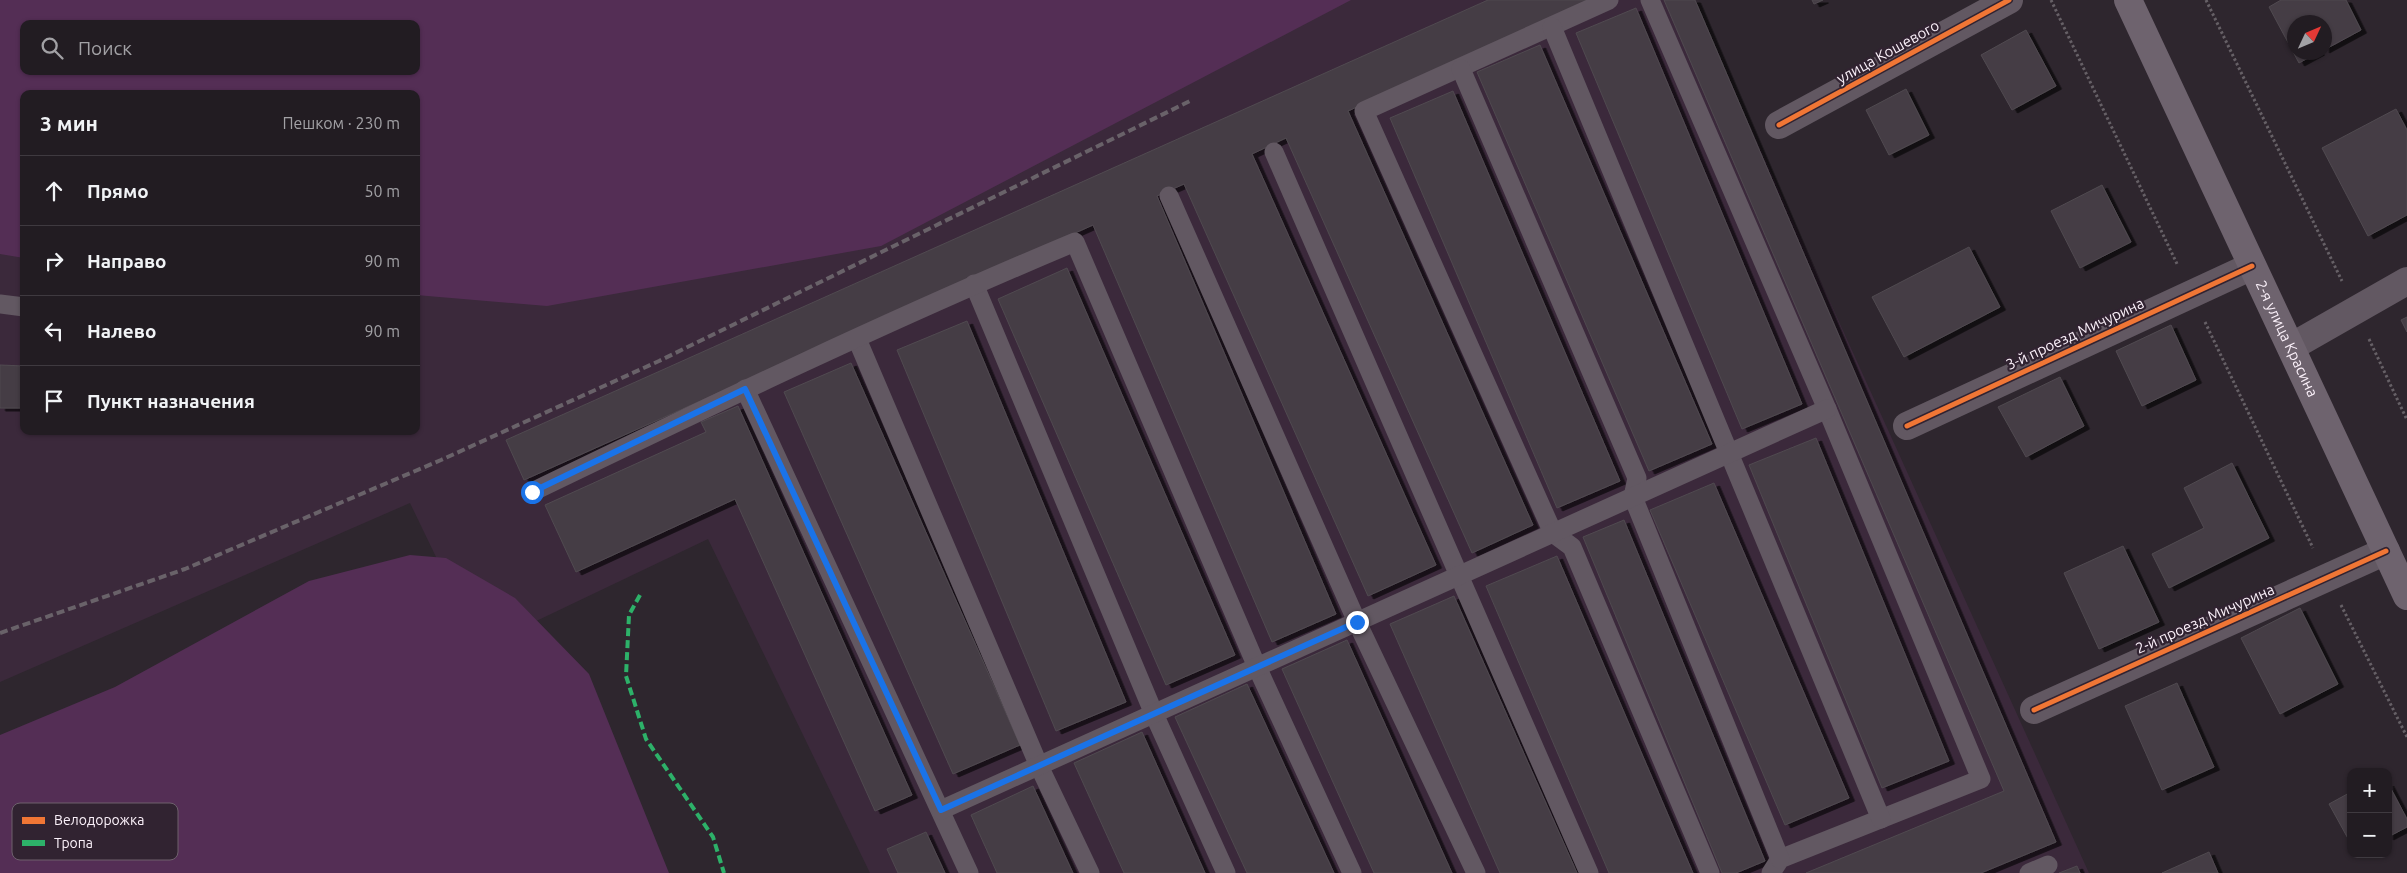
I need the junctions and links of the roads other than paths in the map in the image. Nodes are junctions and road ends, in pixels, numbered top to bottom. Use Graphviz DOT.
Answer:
graph roads {
  1 [pos="1609,0"];
  2 [pos="1650,0"];
  3 [pos="2009,0"];
  4 [pos="2128,0"];
  5 [pos="1552,27"];
  6 [pos="1461,69"];
  7 [pos="1779,125"];
  8 [pos="1274,152"];
  9 [pos="1169,196"];
  10 [pos="2252,266"];
  11 [pos="2407,281"];
  12 [pos="974,284"];
  13 [pos="0,304"];
  14 [pos="20,306"];
  15 [pos="857,339"];
  16 [pos="2290,346"];
  17 [pos="745,389"];
  18 [pos="1827,409"];
  19 [pos="1907,426"];
  20 [pos="1730,453"];
  21 [pos="532,492"];
  22 [pos="1632,497"];
  23 [pos="1552,533"];
  24 [pos="2386,551"];
  25 [pos="1460,575"];
  26 [pos="2407,596"];
  27 [pos="1357,622"];
  28 [pos="1257,667"];
  29 [pos="2034,710"];
  30 [pos="1154,714"];
  31 [pos="1039,766"];
  32 [pos="941,810"];
  33 [pos="1881,819"];
  34 [pos="2048,865"];
  35 [pos="1775,866"];
  36 [pos="969,873"];
  37 [pos="1090,873"];
  38 [pos="1226,873"];
  39 [pos="1352,873"];
  40 [pos="1476,873"];
  41 [pos="1589,873"];
  42 [pos="1710,873"];
  43 [pos="2028,873"];
  1 -- 5 [label="lane"];
  2 -- 18 [label="lane"];
  3 -- 7 [label="street, улица Кошевого"];
  4 -- 10 [label="main road, 2-я улица Красина"];
  5 -- 6 [label="lane"];
  5 -- 20 [label="lane"];
  6 -- 22 [label="lane"];
  6 -- 23 [label="lane"];
  8 -- 25 [label="lane"];
  9 -- 27 [label="lane"];
  10 -- 16 [label="main road, 2-я улица Красина"];
  10 -- 19 [label="street, 3-й проезд Мичурина"];
  11 -- 16 [label="street"];
  12 -- 15 [label="lane"];
  12 -- 28 [label="lane"];
  12 -- 30 [label="lane"];
  13 -- 14 [label="lane"];
  15 -- 17 [label="lane"];
  15 -- 31 [label="lane"];
  16 -- 24 [label="main road, 2-я улица Красина"];
  17 -- 21 [label="lane"];
  17 -- 32 [label="lane"];
  18 -- 20 [label="lane"];
  18 -- 33 [label="lane"];
  20 -- 22 [label="lane"];
  20 -- 33 [label="lane"];
  22 -- 23 [label="lane"];
  22 -- 35 [label="lane"];
  23 -- 25 [label="lane"];
  23 -- 42 [label="lane"];
  24 -- 26 [label="main road, 2-я улица Красина"];
  24 -- 29 [label="street, 2-й проезд Мичурина"];
  25 -- 27 [label="lane"];
  25 -- 41 [label="lane"];
  27 -- 28 [label="lane"];
  27 -- 40 [label="lane"];
  28 -- 30 [label="lane"];
  28 -- 39 [label="lane"];
  30 -- 31 [label="lane"];
  30 -- 38 [label="lane"];
  31 -- 32 [label="lane"];
  31 -- 37 [label="lane"];
  32 -- 36 [label="lane"];
  33 -- 35 [label="lane"];
  34 -- 43 [label="lane"];
}
